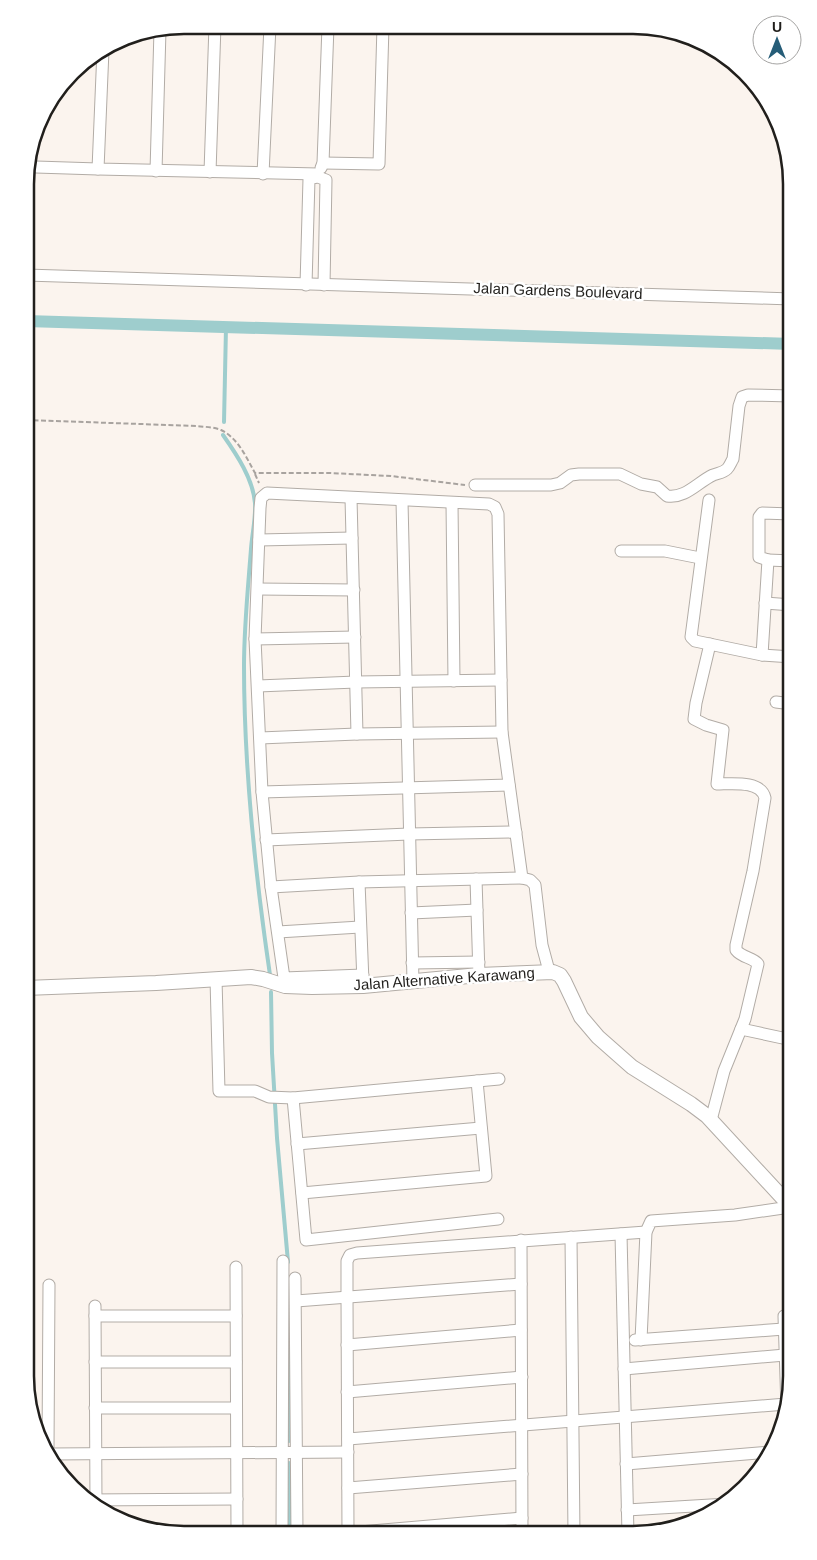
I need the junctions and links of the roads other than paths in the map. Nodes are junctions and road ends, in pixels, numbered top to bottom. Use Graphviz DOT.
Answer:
graph roads {
  1 [pos="215,34"];
  2 [pos="270,34"];
  3 [pos="328,34"];
  4 [pos="383,34"];
  5 [pos="160,36"];
  6 [pos="102,58"];
  7 [pos="36,167"];
  8 [pos="98,169"];
  9 [pos="156,171"];
  10 [pos="320,171"];
  11 [pos="210,172"];
  12 [pos="263,174"];
  13 [pos="34,275"];
  14 [pos="306,285"];
  15 [pos="324,285"];
  16 [pos="783,299"];
  17 [pos="783,396"];
  18 [pos="475,485"];
  19 [pos="351,498"];
  20 [pos="402,500"];
  21 [pos="709,500"];
  22 [pos="452,502"];
  23 [pos="783,514"];
  24 [pos="352,538"];
  25 [pos="259,540"];
  26 [pos="621,551"];
  27 [pos="700,558"];
  28 [pos="768,560"];
  29 [pos="783,561"];
  30 [pos="258,589"];
  31 [pos="354,590"];
  32 [pos="765,603"];
  33 [pos="783,604"];
  34 [pos="355,637"];
  35 [pos="255,639"];
  36 [pos="710,644"];
  37 [pos="762,655"];
  38 [pos="783,656"];
  39 [pos="501,680"];
  40 [pos="406,681"];
  41 [pos="454,681"];
  42 [pos="356,682"];
  43 [pos="258,686"];
  44 [pos="776,702"];
  45 [pos="783,703"];
  46 [pos="502,732"];
  47 [pos="407,733"];
  48 [pos="357,734"];
  49 [pos="260,738"];
  50 [pos="509,784"];
  51 [pos="408,786"];
  52 [pos="262,792"];
  53 [pos="516,832"];
  54 [pos="409,834"];
  55 [pos="266,840"];
  56 [pos="522,878"];
  57 [pos="476,879"];
  58 [pos="410,881"];
  59 [pos="359,882"];
  60 [pos="271,887"];
  61 [pos="477,910"];
  62 [pos="410,913"];
  63 [pos="360,927"];
  64 [pos="278,932"];
  65 [pos="412,963"];
  66 [pos="479,968"];
  67 [pos="549,971"];
  68 [pos="216,979"];
  69 [pos="363,981"];
  70 [pos="413,982"];
  71 [pos="34,988"];
  72 [pos="741,1029"];
  73 [pos="783,1038"];
  74 [pos="499,1079"];
  75 [pos="477,1081"];
  76 [pos="293,1098"];
  77 [pos="711,1120"];
  78 [pos="482,1128"];
  79 [pos="297,1144"];
  80 [pos="302,1193"];
  81 [pos="783,1198"];
  82 [pos="783,1208"];
  83 [pos="498,1219"];
  84 [pos="646,1232"];
  85 [pos="621,1234"];
  86 [pos="571,1237"];
  87 [pos="521,1240"];
  88 [pos="283,1261"];
  89 [pos="236,1267"];
  90 [pos="295,1278"];
  91 [pos="521,1284"];
  92 [pos="49,1285"];
  93 [pos="347,1296"];
  94 [pos="296,1300"];
  95 [pos="236,1316"];
  96 [pos="783,1328"];
  97 [pos="521,1330"];
  98 [pos="641,1340"];
  99 [pos="624,1341"];
  100 [pos="347,1346"];
  101 [pos="783,1354"];
  102 [pos="95,1362"];
  103 [pos="236,1362"];
  104 [pos="624,1369"];
  105 [pos="522,1377"];
  106 [pos="348,1392"];
  107 [pos="780,1406"];
  108 [pos="95,1408"];
  109 [pos="236,1408"];
  110 [pos="625,1417"];
  111 [pos="573,1421"];
  112 [pos="522,1425"];
  113 [pos="348,1439"];
  114 [pos="48,1441"];
  115 [pos="236,1452"];
  116 [pos="282,1452"];
  117 [pos="297,1452"];
  118 [pos="348,1452"];
  119 [pos="95,1453"];
  120 [pos="762,1453"];
  121 [pos="55,1454"];
  122 [pos="626,1464"];
  123 [pos="522,1474"];
  124 [pos="348,1488"];
  125 [pos="92,1495"];
  126 [pos="237,1499"];
  127 [pos="102,1502"];
  128 [pos="709,1505"];
  129 [pos="627,1510"];
  130 [pos="522,1518"];
  131 [pos="237,1526"];
  132 [pos="282,1526"];
  133 [pos="298,1526"];
  134 [pos="348,1526"];
  135 [pos="429,1526"];
  136 [pos="522,1526"];
  137 [pos="574,1526"];
  138 [pos="628,1526"];
  1 -- 11 [label="street"];
  2 -- 12 [label="street"];
  3 -- 10 [label="street"];
  4 -- 10 [label="street"];
  5 -- 9 [label="street"];
  6 -- 8 [label="street"];
  7 -- 8 [label="street"];
  8 -- 9 [label="street"];
  9 -- 11 [label="street"];
  10 -- 12 [label="street"];
  10 -- 14 [label="street"];
  10 -- 15 [label="street"];
  11 -- 12 [label="street"];
  13 -- 14 [label="street, Jalan Gardens Boulevard"];
  14 -- 15 [label="street, Jalan Gardens Boulevard"];
  15 -- 16 [label="street, Jalan Gardens Boulevard"];
  17 -- 18 [label="street"];
  19 -- 20 [label="street"];
  19 -- 24 [label="street"];
  19 -- 25 [label="street"];
  20 -- 22 [label="street"];
  20 -- 40 [label="street"];
  21 -- 27 [label="street"];
  22 -- 39 [label="street"];
  22 -- 41 [label="street"];
  23 -- 28 [label="street"];
  24 -- 25 [label="street"];
  24 -- 31 [label="street"];
  25 -- 30 [label="street"];
  26 -- 27 [label="street"];
  27 -- 36 [label="street"];
  28 -- 29 [label="street"];
  28 -- 32 [label="street"];
  30 -- 31 [label="street"];
  30 -- 35 [label="street"];
  31 -- 34 [label="street"];
  32 -- 33 [label="street"];
  32 -- 37 [label="street"];
  34 -- 35 [label="street"];
  34 -- 42 [label="street"];
  35 -- 43 [label="street"];
  36 -- 37 [label="street"];
  36 -- 72 [label="street"];
  37 -- 38 [label="street"];
  39 -- 41 [label="street"];
  39 -- 46 [label="street"];
  40 -- 41 [label="street"];
  40 -- 42 [label="street"];
  40 -- 47 [label="street"];
  42 -- 43 [label="street"];
  42 -- 48 [label="street"];
  43 -- 49 [label="street"];
  44 -- 45 [label="street"];
  46 -- 47 [label="street"];
  46 -- 50 [label="street"];
  47 -- 48 [label="street"];
  47 -- 51 [label="street"];
  48 -- 49 [label="street"];
  49 -- 52 [label="street"];
  50 -- 51 [label="street"];
  50 -- 53 [label="street"];
  51 -- 52 [label="street"];
  51 -- 54 [label="street"];
  52 -- 55 [label="street"];
  53 -- 54 [label="street"];
  53 -- 56 [label="street"];
  54 -- 55 [label="street"];
  54 -- 58 [label="street"];
  55 -- 60 [label="street"];
  56 -- 57 [label="street"];
  56 -- 67 [label="street"];
  57 -- 58 [label="street"];
  57 -- 61 [label="street"];
  58 -- 59 [label="street"];
  58 -- 62 [label="street"];
  59 -- 60 [label="street"];
  59 -- 63 [label="street"];
  60 -- 64 [label="street"];
  61 -- 62 [label="street"];
  61 -- 66 [label="street"];
  62 -- 65 [label="street"];
  63 -- 64 [label="street"];
  63 -- 69 [label="street"];
  64 -- 69 [label="street"];
  65 -- 66 [label="street"];
  65 -- 70 [label="street"];
  66 -- 67 [label="street, Jalan Alternative Karawang"];
  66 -- 70 [label="street, Jalan Alternative Karawang"];
  67 -- 77 [label="street, Jalan Alternative Karawang"];
  68 -- 69 [label="street, Jalan Alternative Karawang"];
  68 -- 71 [label="street, Jalan Alternative Karawang"];
  68 -- 76 [label="street"];
  69 -- 70 [label="street, Jalan Alternative Karawang"];
  72 -- 73 [label="street"];
  72 -- 77 [label="street"];
  74 -- 75 [label="street"];
  75 -- 76 [label="street"];
  75 -- 78 [label="street"];
  76 -- 79 [label="street"];
  77 -- 81 [label="street, Jalan Alternative Karawang"];
  78 -- 79 [label="street"];
  78 -- 80 [label="street"];
  79 -- 80 [label="street"];
  80 -- 83 [label="street"];
  82 -- 84 [label="street"];
  84 -- 85 [label="street"];
  84 -- 98 [label="street"];
  85 -- 86 [label="street"];
  85 -- 99 [label="street"];
  86 -- 87 [label="street"];
  86 -- 111 [label="street"];
  87 -- 91 [label="street"];
  87 -- 93 [label="street"];
  88 -- 116 [label="street"];
  89 -- 95 [label="street"];
  90 -- 94 [label="street"];
  91 -- 93 [label="street"];
  91 -- 97 [label="street"];
  92 -- 114 [label="street"];
  93 -- 94 [label="street"];
  93 -- 100 [label="street"];
  94 -- 117 [label="street"];
  95 -- 102 [label="street"];
  95 -- 103 [label="street"];
  96 -- 98 [label="street"];
  97 -- 100 [label="street"];
  97 -- 105 [label="street"];
  98 -- 99 [label="street"];
  99 -- 104 [label="street"];
  100 -- 106 [label="street"];
  101 -- 104 [label="street"];
  102 -- 103 [label="street"];
  102 -- 108 [label="street"];
  103 -- 109 [label="street"];
  104 -- 110 [label="street"];
  105 -- 106 [label="street"];
  105 -- 112 [label="street"];
  106 -- 113 [label="street"];
  107 -- 110 [label="street"];
  108 -- 109 [label="street"];
  108 -- 119 [label="street"];
  109 -- 115 [label="street"];
  110 -- 111 [label="street"];
  110 -- 122 [label="street"];
  111 -- 112 [label="street"];
  111 -- 137 [label="street"];
  112 -- 113 [label="street"];
  112 -- 123 [label="street"];
  113 -- 118 [label="street"];
  115 -- 116 [label="street"];
  115 -- 119 [label="street"];
  115 -- 126 [label="street"];
  116 -- 117 [label="street"];
  116 -- 132 [label="street"];
  117 -- 118 [label="street"];
  117 -- 133 [label="street"];
  118 -- 124 [label="street"];
  119 -- 121 [label="street"];
  119 -- 125 [label="street"];
  120 -- 122 [label="street"];
  122 -- 129 [label="street"];
  123 -- 124 [label="street"];
  123 -- 130 [label="street"];
  124 -- 134 [label="street"];
  126 -- 127 [label="street"];
  126 -- 131 [label="street"];
  128 -- 129 [label="street"];
  129 -- 138 [label="street"];
  130 -- 135 [label="street"];
  130 -- 136 [label="street"];
}
